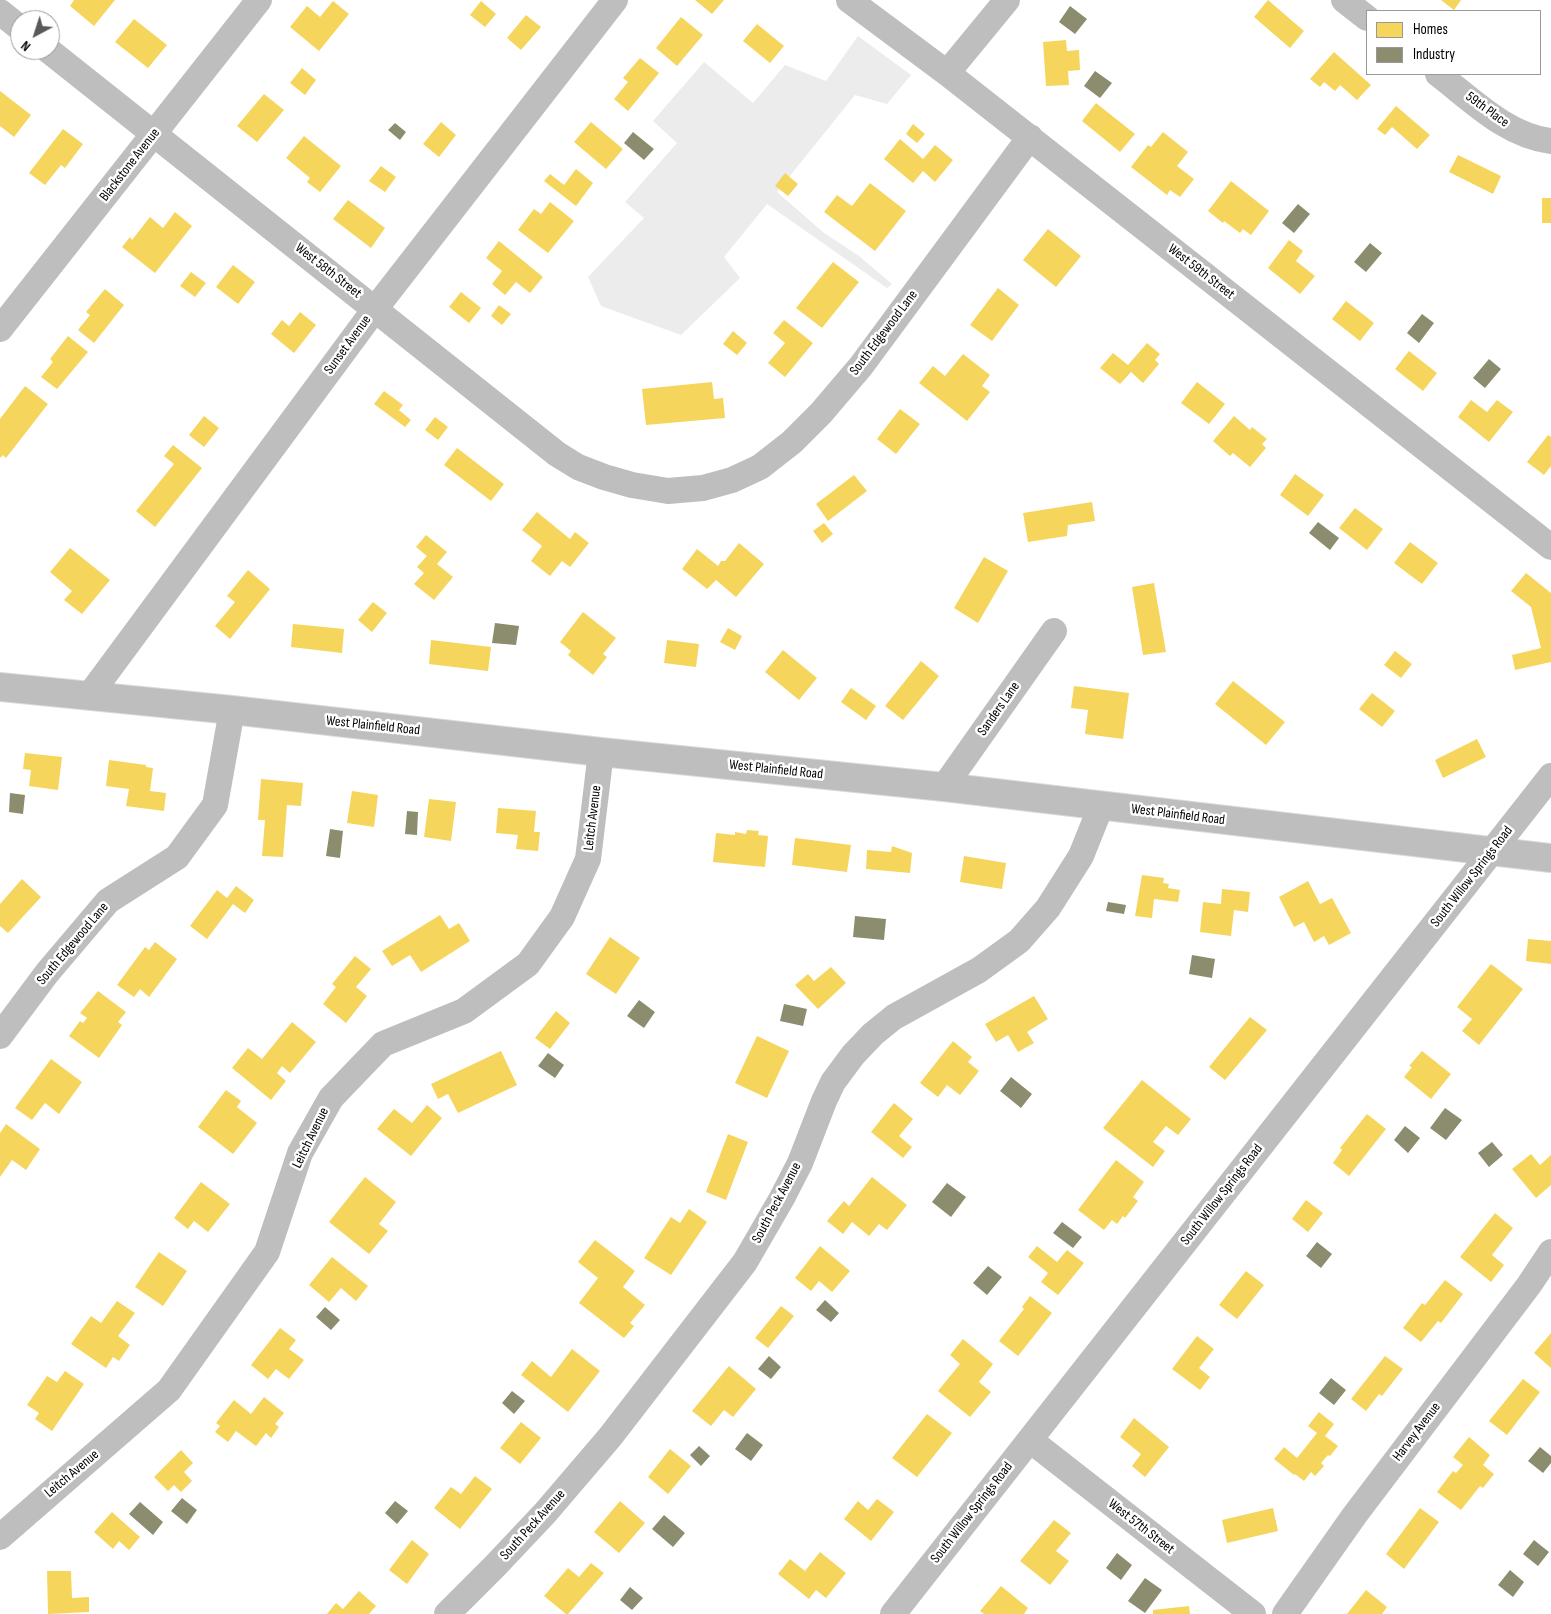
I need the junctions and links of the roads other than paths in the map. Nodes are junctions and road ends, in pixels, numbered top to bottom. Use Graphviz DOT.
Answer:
graph roads {
  1 [pos="259,0"];
  2 [pos="615,0"];
  3 [pos="849,0"];
  4 [pos="1007,0"];
  5 [pos="1344,0"];
  6 [pos="0,12"];
  7 [pos="1366,17"];
  8 [pos="10,20"];
  9 [pos="60,60"];
  10 [pos="948,73"];
  11 [pos="1439,75"];
  12 [pos="154,134"];
  13 [pos="1030,137"];
  14 [pos="1545,140"];
  15 [pos="375,308"];
  16 [pos="0,329"];
  17 [pos="703,488"];
  18 [pos="1551,547"];
  19 [pos="1054,631"];
  20 [pos="0,687"];
  21 [pos="89,696"];
  22 [pos="232,710"];
  23 [pos="601,752"];
  24 [pos="1551,776"];
  25 [pos="944,787"];
  26 [pos="1101,806"];
  27 [pos="1492,852"];
  28 [pos="1551,858"];
  29 [pos="0,1036"];
  30 [pos="1551,1252"];
  31 [pos="1030,1440"];
  32 [pos="0,1537"];
  33 [pos="447,1614"];
  34 [pos="893,1614"];
  35 [pos="1253,1614"];
  36 [pos="1285,1614"];
  1 -- 12 [label="street, Blackstone Avenue"];
  2 -- 15 [label="street, Sunset Avenue"];
  3 -- 10 [label="street, West 59th Street"];
  4 -- 10 [label="street"];
  5 -- 7 [label="street"];
  6 -- 8 [label="street"];
  9 -- 12 [label="street, West 58th Street"];
  10 -- 13 [label="street, West 59th Street"];
  11 -- 14 [label="street, 59th Place"];
  12 -- 15 [label="street, West 58th Street"];
  12 -- 16 [label="street, Blackstone Avenue"];
  13 -- 17 [label="street, South Edgewood Lane"];
  13 -- 18 [label="street, West 59th Street"];
  15 -- 17 [label="street, West 58th Street"];
  15 -- 21 [label="street, Sunset Avenue"];
  19 -- 25 [label="street, Sanders Lane"];
  20 -- 21 [label="main road, West Plainfield Road"];
  21 -- 22 [label="main road, West Plainfield Road"];
  22 -- 23 [label="main road, West Plainfield Road"];
  22 -- 29 [label="street, South Edgewood Lane"];
  23 -- 25 [label="main road, West Plainfield Road"];
  23 -- 32 [label="street, Leitch Avenue"];
  24 -- 27 [label="street, South Willow Springs Road"];
  25 -- 26 [label="main road, West Plainfield Road"];
  26 -- 27 [label="main road, West Plainfield Road"];
  26 -- 33 [label="street, South Peck Avenue"];
  27 -- 28 [label="main road, West Plainfield Road"];
  27 -- 31 [label="street, South Willow Springs Road"];
  30 -- 36 [label="street, Harvey Avenue"];
  31 -- 34 [label="street, South Willow Springs Road"];
  31 -- 35 [label="street, West 57th Street"];
}
